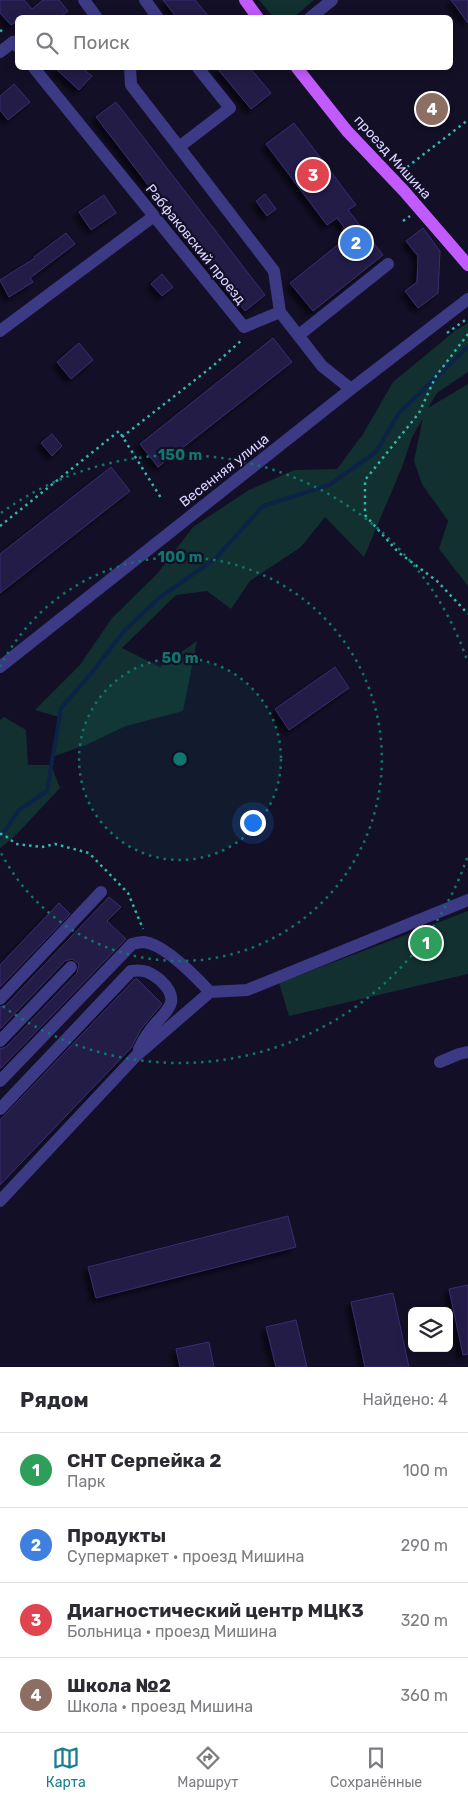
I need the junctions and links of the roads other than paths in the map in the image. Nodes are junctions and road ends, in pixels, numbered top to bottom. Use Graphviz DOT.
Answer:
graph roads {
  1 [pos="84,0"];
  2 [pos="145,0"];
  3 [pos="245,0"];
  4 [pos="332,0"];
  5 [pos="95,15"];
  6 [pos="156,15"];
  7 [pos="256,15"];
  8 [pos="314,15"];
  9 [pos="15,45"];
  10 [pos="0,52"];
  11 [pos="36,70"];
  12 [pos="130,70"];
  13 [pos="200,70"];
  14 [pos="299,70"];
  15 [pos="179,147"];
  16 [pos="154,216"];
  17 [pos="388,264"];
  18 [pos="468,265"];
  19 [pos="468,299"];
  20 [pos="280,312"];
  21 [pos="5,318"];
  22 [pos="0,331"];
  23 [pos="299,335"];
  24 [pos="351,389"];
  25 [pos="0,667"];
  26 [pos="101,892"];
  27 [pos="468,900"];
  28 [pos="71,967"];
  29 [pos="210,992"];
  30 [pos="0,999"];
  31 [pos="0,1041"];
  32 [pos="468,1052"];
  33 [pos="136,1056"];
  34 [pos="440,1062"];
  35 [pos="0,1081"];
  36 [pos="0,1109"];
  37 [pos="0,1201"];
  1 -- 5 [label="street"];
  2 -- 6 [label="street"];
  3 -- 7 [label="main road"];
  4 -- 8 [label="street"];
  9 -- 10 [label="street"];
  11 -- 16 [label="street, Рабфаковский проезд"];
  12 -- 15 [label="street"];
  13 -- 15 [label="street"];
  14 -- 18 [label="main road, проезд Мишина"];
  15 -- 20 [label="street"];
  16 -- 20 [label="street, Рабфаковский проезд"];
  16 -- 21 [label="street"];
  17 -- 23 [label="street"];
  19 -- 24 [label="street, Весенняя улица"];
  20 -- 23 [label="street"];
  21 -- 22 [label="street"];
  23 -- 24 [label="street"];
  24 -- 25 [label="street, Весенняя улица"];
  26 -- 30 [label="street"];
  27 -- 29 [label="street"];
  28 -- 31 [label="street"];
  29 -- 33 [label="street"];
  29 -- 35 [label="street"];
  32 -- 34 [label="street"];
  33 -- 36 [label="street"];
  33 -- 37 [label="street"];
}
